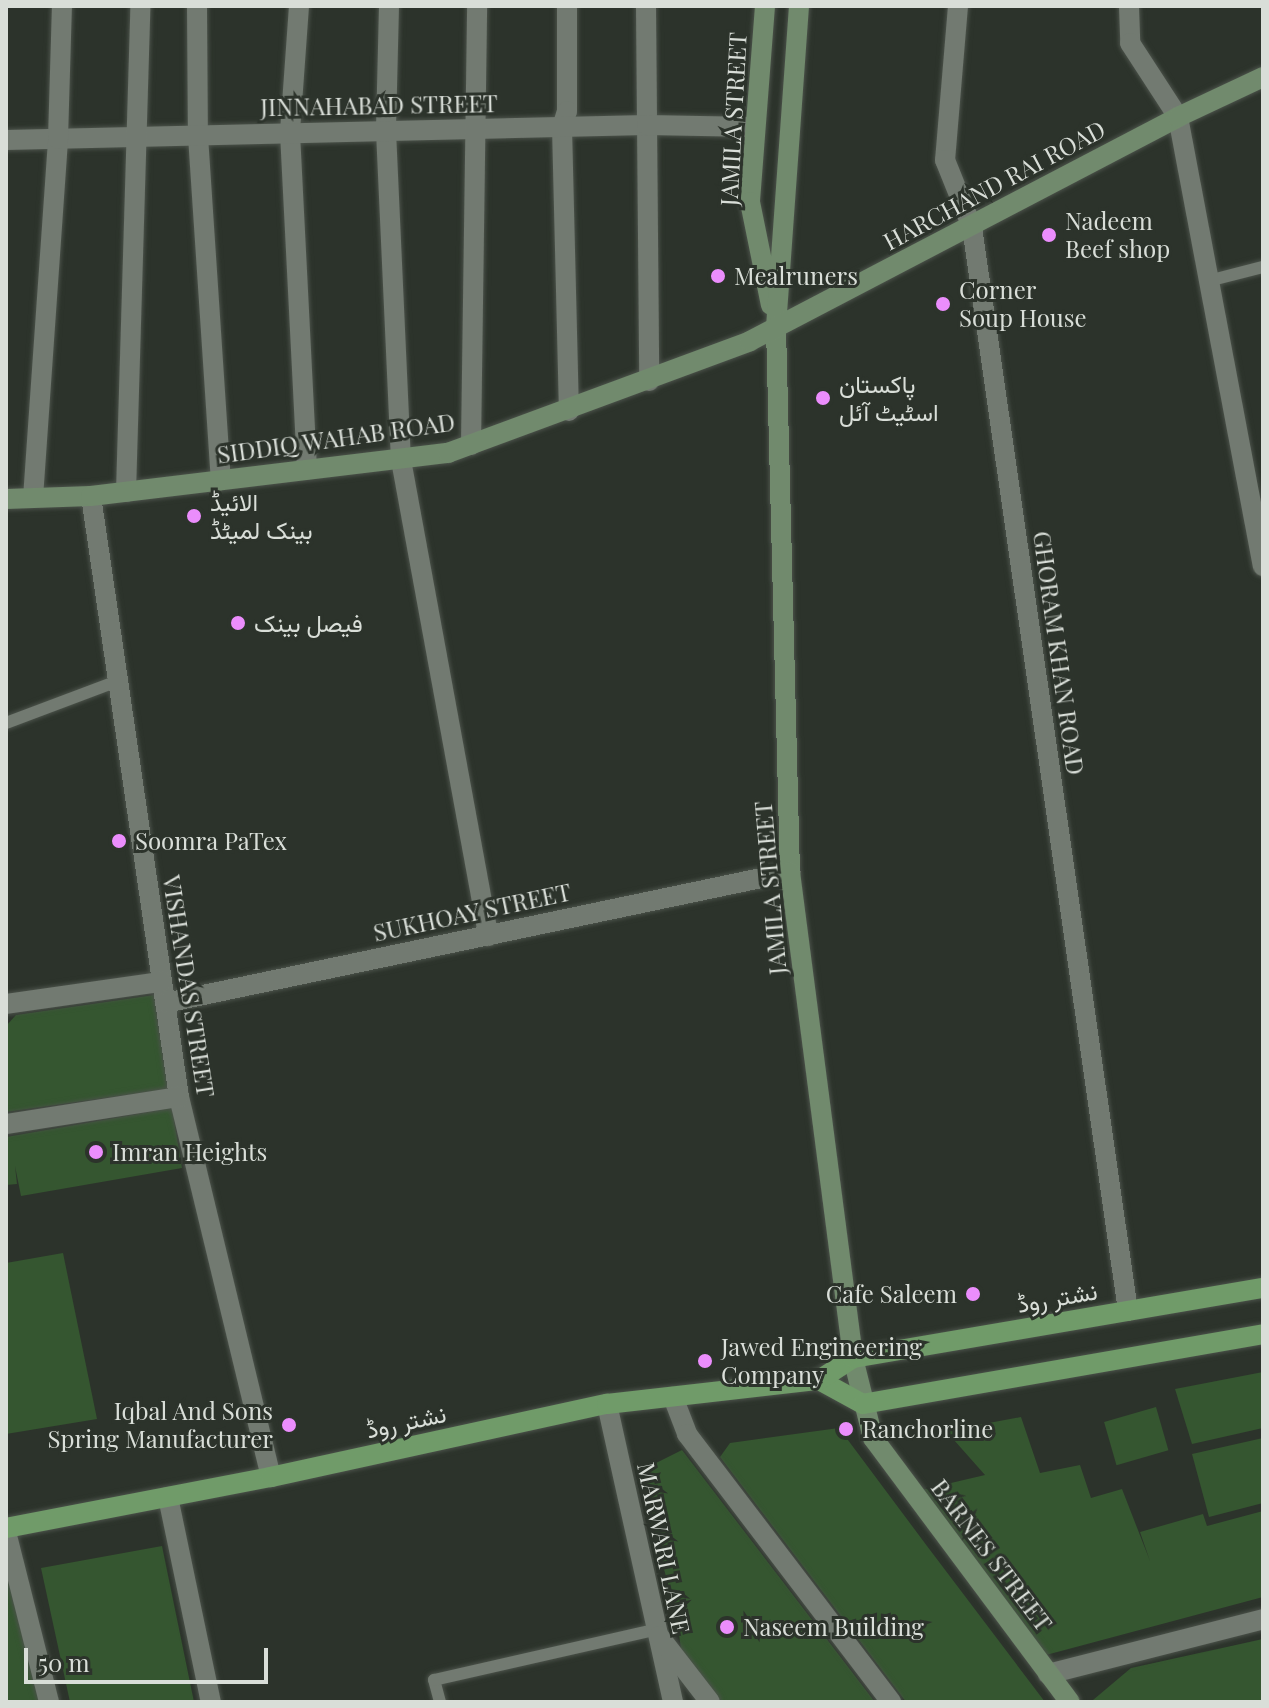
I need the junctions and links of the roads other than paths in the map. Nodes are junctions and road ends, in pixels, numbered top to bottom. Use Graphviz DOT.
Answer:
graph roads {
  1 [pos="62,6"];
  2 [pos="140,6"];
  3 [pos="197,6"];
  4 [pos="299,6"];
  5 [pos="389,6"];
  6 [pos="477,6"];
  7 [pos="567,6"];
  8 [pos="646,6"];
  9 [pos="765,6"];
  10 [pos="799,6"];
  11 [pos="958,6"];
  12 [pos="1129,6"];
  13 [pos="1263,77"];
  14 [pos="1178,117"];
  15 [pos="647,125"];
  16 [pos="562,127"];
  17 [pos="754,127"];
  18 [pos="473,129"];
  19 [pos="386,131"];
  20 [pos="290,133"];
  21 [pos="198,136"];
  22 [pos="135,137"];
  23 [pos="58,139"];
  24 [pos="6,140"];
  25 [pos="972,227"];
  26 [pos="1263,267"];
  27 [pos="1208,281"];
  28 [pos="776,328"];
  29 [pos="750,341"];
  30 [pos="649,381"];
  31 [pos="569,411"];
  32 [pos="471,445"];
  33 [pos="401,460"];
  34 [pos="307,470"];
  35 [pos="221,480"];
  36 [pos="126,492"];
  37 [pos="91,496"];
  38 [pos="33,498"];
  39 [pos="6,499"];
  40 [pos="1263,566"];
  41 [pos="118,681"];
  42 [pos="6,723"];
  43 [pos="790,872"];
  44 [pos="488,936"];
  45 [pos="161,982"];
  46 [pos="165,1003"];
  47 [pos="6,1004"];
  48 [pos="179,1097"];
  49 [pos="6,1124"];
  50 [pos="1263,1288"];
  51 [pos="1128,1311"];
  52 [pos="1263,1334"];
  53 [pos="853,1358"];
  54 [pos="819,1380"];
  55 [pos="673,1397"];
  56 [pos="607,1404"];
  57 [pos="863,1404"];
  58 [pos="873,1438"];
  59 [pos="271,1477"];
  60 [pos="168,1497"];
  61 [pos="6,1530"];
  62 [pos="1263,1619"];
  63 [pos="654,1630"];
  64 [pos="1048,1674"];
  65 [pos="49,1702"];
  66 [pos="211,1702"];
  67 [pos="440,1702"];
  68 [pos="673,1702"];
  69 [pos="710,1702"];
  70 [pos="891,1702"];
  71 [pos="1070,1702"];
  1 -- 23 [label="street"];
  2 -- 22 [label="street"];
  3 -- 21 [label="street"];
  4 -- 20 [label="street"];
  5 -- 19 [label="street"];
  6 -- 18 [label="street"];
  7 -- 16 [label="street"];
  8 -- 15 [label="street"];
  9 -- 17 [label="main road, JAMILA STREET"];
  10 -- 28 [label="main road, JAMILA STREET"];
  11 -- 25 [label="street, GHORAM KHAN ROAD"];
  12 -- 14 [label="street"];
  13 -- 14 [label="main road, HARCHAND RAI ROAD"];
  14 -- 25 [label="main road, HARCHAND RAI ROAD"];
  14 -- 27 [label="street"];
  15 -- 16 [label="street, JINNAHABAD STREET"];
  15 -- 17 [label="street, JINNAHABAD STREET"];
  15 -- 30 [label="street"];
  16 -- 18 [label="street, JINNAHABAD STREET"];
  16 -- 31 [label="street"];
  17 -- 28 [label="main road, JAMILA STREET"];
  18 -- 19 [label="street, JINNAHABAD STREET"];
  18 -- 32 [label="street"];
  19 -- 20 [label="street, JINNAHABAD STREET"];
  19 -- 33 [label="street"];
  20 -- 21 [label="street, JINNAHABAD STREET"];
  20 -- 34 [label="street"];
  21 -- 22 [label="street, JINNAHABAD STREET"];
  21 -- 35 [label="street"];
  22 -- 23 [label="street, JINNAHABAD STREET"];
  22 -- 36 [label="street"];
  23 -- 24 [label="street, JINNAHABAD STREET"];
  23 -- 38 [label="street"];
  25 -- 28 [label="main road, HARCHAND RAI ROAD"];
  25 -- 51 [label="street, GHORAM KHAN ROAD"];
  26 -- 27 [label="lane"];
  27 -- 40 [label="street"];
  28 -- 29 [label="main road, HARCHAND RAI ROAD"];
  28 -- 43 [label="main road, JAMILA STREET"];
  29 -- 30 [label="main road, SIDDIQ WAHAB ROAD"];
  30 -- 31 [label="main road, SIDDIQ WAHAB ROAD"];
  31 -- 32 [label="main road, SIDDIQ WAHAB ROAD"];
  32 -- 33 [label="main road, SIDDIQ WAHAB ROAD"];
  33 -- 34 [label="main road, SIDDIQ WAHAB ROAD"];
  33 -- 44 [label="street"];
  34 -- 35 [label="main road, SIDDIQ WAHAB ROAD"];
  35 -- 36 [label="main road, SIDDIQ WAHAB ROAD"];
  36 -- 37 [label="main road, SIDDIQ WAHAB ROAD"];
  37 -- 38 [label="main road, SIDDIQ WAHAB ROAD"];
  37 -- 41 [label="street, VISHANDAS STREET"];
  38 -- 39 [label="main road, SIDDIQ WAHAB ROAD"];
  41 -- 42 [label="lane"];
  41 -- 45 [label="street, VISHANDAS STREET"];
  43 -- 44 [label="street, SUKHOAY STREET"];
  43 -- 53 [label="main road, JAMILA STREET"];
  44 -- 46 [label="street, SUKHOAY STREET"];
  45 -- 46 [label="street, VISHANDAS STREET"];
  45 -- 47 [label="street"];
  46 -- 48 [label="street, VISHANDAS STREET"];
  48 -- 49 [label="street"];
  48 -- 59 [label="street, VISHANDAS STREET"];
  50 -- 51 [label="main road, نشتر روڈ"];
  51 -- 53 [label="main road, نشتر روڈ"];
  52 -- 57 [label="main road"];
  53 -- 54 [label="main road, نشتر روڈ"];
  53 -- 57 [label="main road, JAMILA STREET"];
  54 -- 55 [label="main road, نشتر روڈ"];
  54 -- 57 [label="main road"];
  55 -- 56 [label="main road, نشتر روڈ"];
  55 -- 70 [label="street"];
  56 -- 59 [label="main road, نشتر روڈ"];
  56 -- 63 [label="street, MARWARI LANE"];
  57 -- 58 [label="main road, JAMILA STREET"];
  58 -- 64 [label="main road, BARNES STREET"];
  59 -- 60 [label="main road, نشتر روڈ"];
  60 -- 61 [label="main road, نشتر روڈ"];
  60 -- 66 [label="street"];
  61 -- 65 [label="street"];
  62 -- 64 [label="street"];
  63 -- 67 [label="lane"];
  63 -- 68 [label="street, MARWARI LANE"];
  63 -- 69 [label="street"];
  64 -- 71 [label="main road, BARNES STREET"];
}
